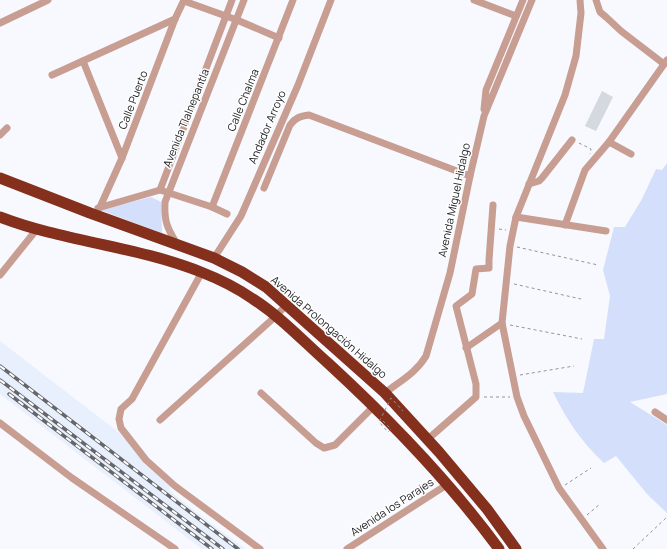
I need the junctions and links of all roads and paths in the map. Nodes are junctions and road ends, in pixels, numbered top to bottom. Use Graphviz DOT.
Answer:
graph roads {
  1 [pos="48,0"];
  2 [pos="184,0"];
  3 [pos="232,0"];
  4 [pos="244,0"];
  5 [pos="293,0"];
  6 [pos="330,0"];
  7 [pos="474,0"];
  8 [pos="523,0"];
  9 [pos="532,0"];
  10 [pos="580,0"];
  11 [pos="596,0"];
  12 [pos="226,16"];
  13 [pos="516,16"];
  14 [pos="175,19"];
  15 [pos="237,20"];
  16 [pos="0,23"];
  17 [pos="279,38"];
  18 [pos="83,61"];
  19 [pos="666,62"];
  20 [pos="52,75"];
  21 [pos="484,116"];
  22 [pos="7,128"];
  23 [pos="0,135"];
  24 [pos="572,140"];
  25 [pos="609,142"];
  26 [pos="631,154"];
  27 [pos="589,156"];
  28 [pos="122,158"];
  29 [pos="470,176"];
  30 [pos="0,178"];
  31 [pos="529,184"];
  32 [pos="264,188"];
  33 [pos="160,190"];
  34 [pos="168,192"];
  35 [pos="493,205"];
  36 [pos="212,207"];
  37 [pos="95,210"];
  38 [pos="227,214"];
  39 [pos="0,217"];
  40 [pos="516,217"];
  41 [pos="565,225"];
  42 [pos="491,228"];
  43 [pos="37,229"];
  44 [pos="513,231"];
  45 [pos="606,231"];
  46 [pos="177,245"];
  47 [pos="510,246"];
  48 [pos="214,258"];
  49 [pos="598,265"];
  50 [pos="202,272"];
  51 [pos="0,275"];
  52 [pos="506,283"];
  53 [pos="581,299"];
  54 [pos="286,305"];
  55 [pos="276,316"];
  56 [pos="502,323"];
  57 [pos="582,339"];
  58 [pos="466,348"];
  59 [pos="574,366"];
  60 [pos="514,376"];
  61 [pos="357,389"];
  62 [pos="385,392"];
  63 [pos="261,393"];
  64 [pos="476,397"];
  65 [pos="517,397"];
  66 [pos="374,406"];
  67 [pos="403,411"];
  68 [pos="655,412"];
  69 [pos="160,420"];
  70 [pos="383,420"];
  71 [pos="667,420"];
  72 [pos="0,422"];
  73 [pos="403,434"];
  74 [pos="428,439"];
  75 [pos="592,468"];
  76 [pos="448,484"];
  77 [pos="559,488"];
  78 [pos="600,504"];
  79 [pos="487,509"];
  80 [pos="476,517"];
  81 [pos="667,517"];
  82 [pos="582,520"];
  83 [pos="175,549"];
  84 [pos="260,549"];
  85 [pos="347,549"];
  86 [pos="499,549"];
  87 [pos="516,549"];
  88 [pos="603,549"];
  89 [pos="634,549"];
  1 -- 16 [label="street"];
  2 -- 12 [label="street"];
  2 -- 14 [label="street, Calle Puerto"];
  3 -- 12 [label="street, Avenida Tlalnepantla"];
  4 -- 15 [label="street, Avenida Tlalnepantla"];
  5 -- 17 [label="street, Calle Chalma"];
  6 -- 48 [label="street, Andador Arroyo"];
  7 -- 13 [label="street"];
  8 -- 13 [label="street"];
  9 -- 21 [label="street, Avenida Miguel Hidalgo"];
  10 -- 31 [label="street"];
  11 -- 19 [label="street"];
  12 -- 15 [label="street"];
  12 -- 33 [label="street, Avenida Tlalnepantla"];
  13 -- 21 [label="street"];
  14 -- 18 [label="street"];
  14 -- 28 [label="street, Calle Puerto"];
  15 -- 17 [label="street"];
  15 -- 34 [label="street, Avenida Tlalnepantla"];
  17 -- 36 [label="street, Calle Chalma"];
  18 -- 20 [label="street"];
  18 -- 28 [label="street"];
  19 -- 25 [label="street"];
  21 -- 29 [label="street, Avenida Miguel Hidalgo"];
  22 -- 23 [label="street"];
  24 -- 27 [label="path"];
  24 -- 31 [label="street"];
  25 -- 26 [label="street"];
  25 -- 41 [label="street"];
  28 -- 37 [label="street, Calle Puerto"];
  29 -- 32 [label="street"];
  29 -- 62 [label="street, Avenida Miguel Hidalgo"];
  30 -- 37 [label="highway, Avenida Prolongación Hidalgo"];
  31 -- 40 [label="street"];
  33 -- 34 [label="street"];
  33 -- 37 [label="street"];
  34 -- 36 [label="street"];
  34 -- 46 [label="street, Avenida Tlalnepantla"];
  35 -- 42 [label="street"];
  36 -- 38 [label="street"];
  37 -- 46 [label="highway, Avenida Prolongación Hidalgo"];
  39 -- 43 [label="highway"];
  40 -- 41 [label="street"];
  40 -- 44 [label="street"];
  41 -- 45 [label="street"];
  42 -- 44 [label="path"];
  42 -- 58 [label="street"];
  43 -- 50 [label="highway"];
  43 -- 51 [label="street"];
  44 -- 47 [label="street"];
  46 -- 48 [label="highway, Avenida Prolongación Hidalgo"];
  47 -- 49 [label="path"];
  47 -- 52 [label="street"];
  48 -- 54 [label="highway, Avenida Prolongación Hidalgo"];
  50 -- 55 [label="highway"];
  50 -- 84 [label="street"];
  52 -- 53 [label="path"];
  52 -- 56 [label="street"];
  54 -- 55 [label="street"];
  54 -- 62 [label="highway, Avenida Prolongación Hidalgo"];
  55 -- 61 [label="highway"];
  55 -- 69 [label="street"];
  56 -- 57 [label="path"];
  56 -- 58 [label="street"];
  56 -- 60 [label="street"];
  58 -- 64 [label="street"];
  59 -- 60 [label="path"];
  60 -- 65 [label="street"];
  61 -- 62 [label="highway"];
  61 -- 66 [label="highway"];
  62 -- 73 [label="highway"];
  62 -- 74 [label="highway, Avenida Prolongación Hidalgo"];
  63 -- 66 [label="street"];
  64 -- 65 [label="path"];
  64 -- 74 [label="street"];
  65 -- 77 [label="street"];
  66 -- 73 [label="highway"];
  67 -- 70 [label="path, bridge"];
  68 -- 71 [label="street"];
  72 -- 83 [label="street"];
  73 -- 76 [label="highway"];
  74 -- 79 [label="highway, Avenida Prolongación Hidalgo"];
  75 -- 77 [label="path"];
  76 -- 80 [label="highway"];
  76 -- 85 [label="street, Avenida los Parajes"];
  77 -- 82 [label="street"];
  78 -- 82 [label="path"];
  79 -- 80 [label="highway"];
  79 -- 87 [label="highway, Avenida Prolongación Hidalgo"];
  80 -- 86 [label="highway"];
  81 -- 89 [label="path"];
  82 -- 88 [label="street"];
}
